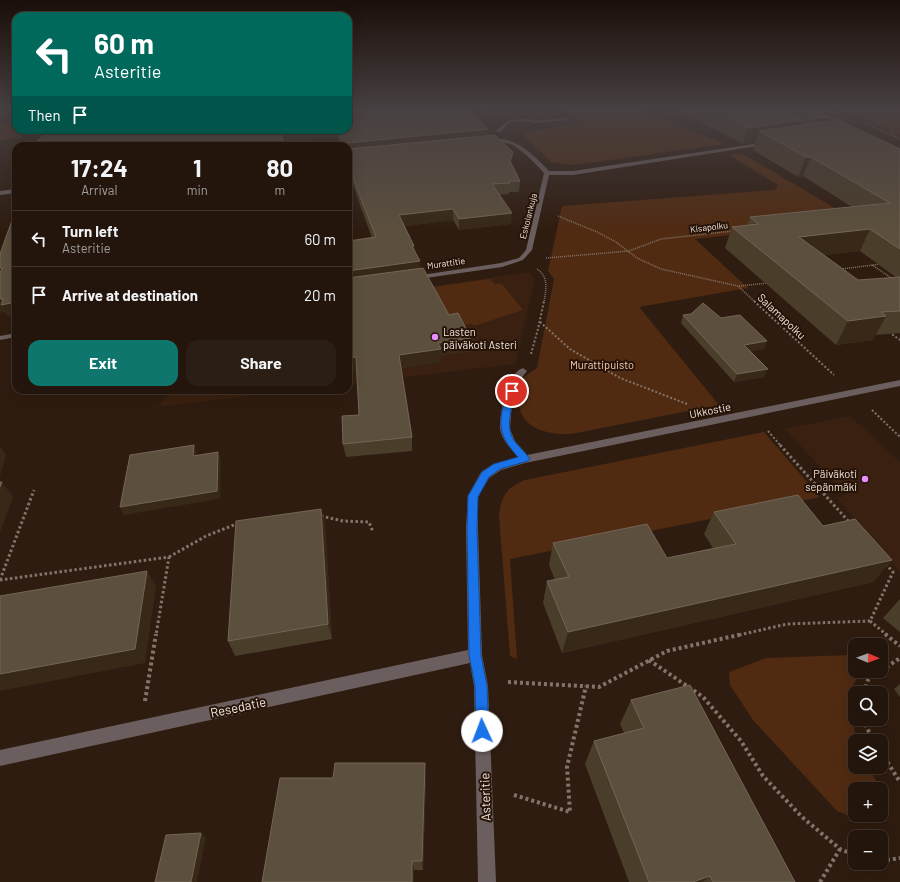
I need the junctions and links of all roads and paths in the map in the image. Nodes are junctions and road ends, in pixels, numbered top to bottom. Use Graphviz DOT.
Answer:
graph roads {
  1 [pos="520,149"];
  2 [pos="736,149"];
  3 [pos="547,173"];
  4 [pos="12,192"];
  5 [pos="0,193"];
  6 [pos="554,214"];
  7 [pos="738,231"];
  8 [pos="629,251"];
  9 [pos="522,259"];
  10 [pos="881,264"];
  11 [pos="872,265"];
  12 [pos="835,270"];
  13 [pos="409,278"];
  14 [pos="775,282"];
  15 [pos="898,283"];
  16 [pos="738,286"];
  17 [pos="540,322"];
  18 [pos="883,328"];
  19 [pos="12,336"];
  20 [pos="0,338"];
  21 [pos="900,340"];
  22 [pos="523,371"];
  23 [pos="900,383"];
  24 [pos="854,393"];
  25 [pos="726,419"];
  26 [pos="764,426"];
  27 [pos="900,437"];
  28 [pos="525,459"];
  29 [pos="34,490"];
  30 [pos="320,516"];
  31 [pos="241,522"];
  32 [pos="852,525"];
  33 [pos="373,532"];
  34 [pos="169,557"];
  35 [pos="883,560"];
  36 [pos="0,580"];
  37 [pos="870,621"];
  38 [pos="900,646"];
  39 [pos="475,655"];
  40 [pos="900,658"];
  41 [pos="649,660"];
  42 [pos="508,682"];
  43 [pos="586,686"];
  44 [pos="866,686"];
  45 [pos="141,728"];
  46 [pos="0,758"];
  47 [pos="888,763"];
  48 [pos="900,782"];
  49 [pos="514,795"];
  50 [pos="840,849"];
  51 [pos="848,852"];
  52 [pos="900,858"];
  53 [pos="888,860"];
  54 [pos="487,882"];
  55 [pos="820,882"];
  1 -- 3 [label="street"];
  2 -- 3 [label="street"];
  3 -- 9 [label="street, Eskolankuja"];
  4 -- 5 [label="street"];
  6 -- 8 [label="path"];
  7 -- 8 [label="path, Kisapolku"];
  8 -- 9 [label="path, Kisapolku"];
  8 -- 16 [label="path"];
  9 -- 13 [label="street, Murattitie"];
  9 -- 17 [label="path"];
  10 -- 11 [label="path"];
  11 -- 12 [label="path"];
  11 -- 15 [label="path"];
  14 -- 16 [label="path"];
  16 -- 24 [label="path, Salamapolku"];
  17 -- 22 [label="path"];
  17 -- 25 [label="path"];
  18 -- 21 [label="path"];
  19 -- 20 [label="street"];
  22 -- 28 [label="street"];
  23 -- 24 [label="street, Ukkostie"];
  24 -- 25 [label="street, Ukkostie"];
  24 -- 27 [label="path, Salamapolku"];
  25 -- 28 [label="street, Ukkostie"];
  26 -- 32 [label="path"];
  28 -- 39 [label="street, Asteritie"];
  29 -- 36 [label="path"];
  30 -- 33 [label="path"];
  31 -- 34 [label="path"];
  34 -- 36 [label="path"];
  34 -- 45 [label="path"];
  35 -- 37 [label="path"];
  37 -- 38 [label="path"];
  37 -- 41 [label="path"];
  39 -- 45 [label="street, Resedatie"];
  39 -- 54 [label="street, Asteritie"];
  40 -- 44 [label="path"];
  41 -- 43 [label="path"];
  41 -- 50 [label="path"];
  42 -- 43 [label="path"];
  43 -- 49 [label="path"];
  45 -- 46 [label="street, Resedatie"];
  47 -- 48 [label="path"];
  50 -- 51 [label="path"];
  50 -- 55 [label="path"];
  52 -- 53 [label="path"];
}
